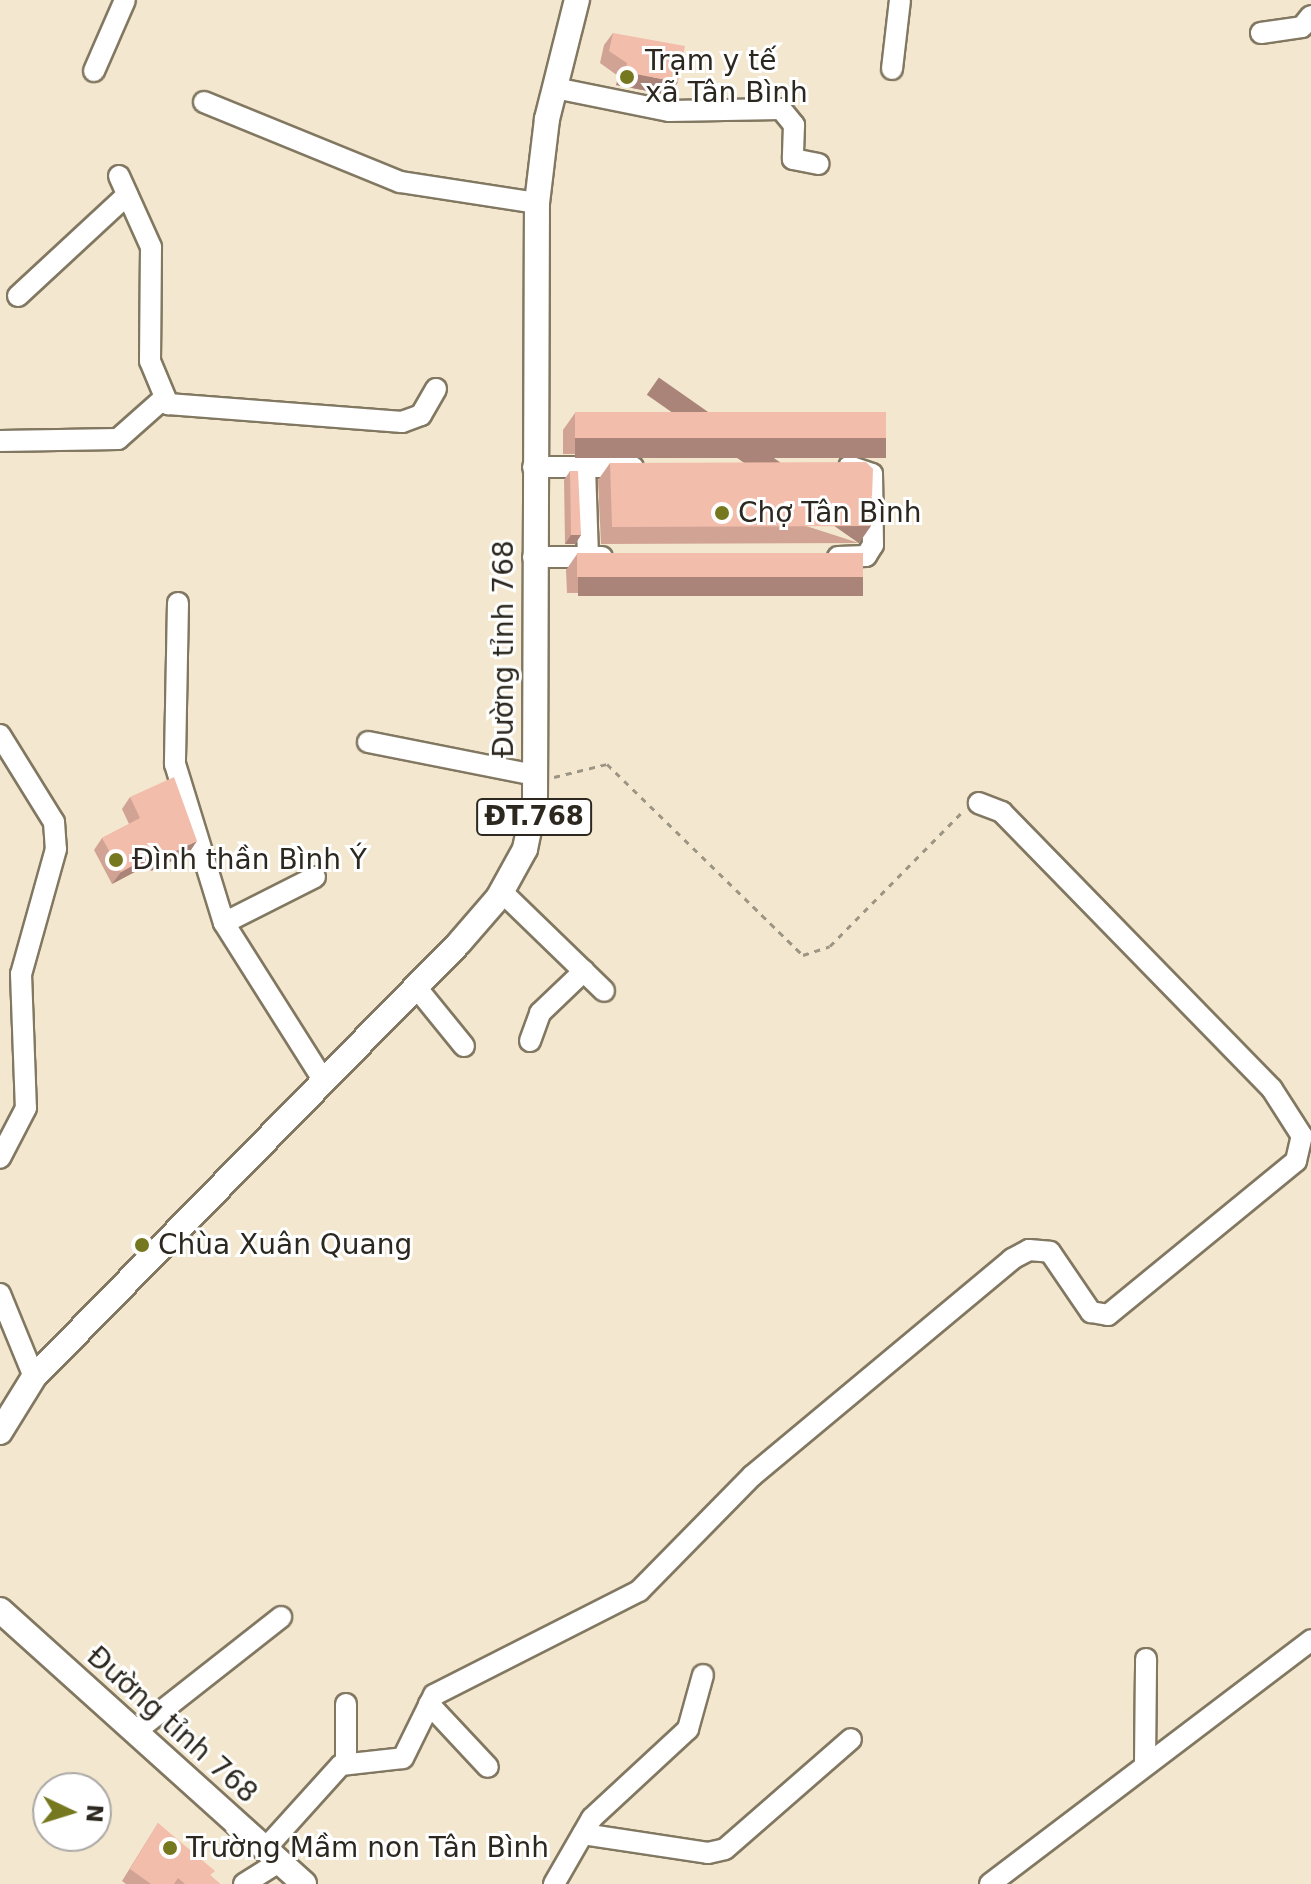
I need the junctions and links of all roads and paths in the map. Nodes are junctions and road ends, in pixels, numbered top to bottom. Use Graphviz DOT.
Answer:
graph roads {
  1 [pos="125,0"];
  2 [pos="577,0"];
  3 [pos="900,0"];
  4 [pos="1311,16"];
  5 [pos="1261,33"];
  6 [pos="892,69"];
  7 [pos="94,71"];
  8 [pos="555,88"];
  9 [pos="204,102"];
  10 [pos="819,164"];
  11 [pos="537,203"];
  12 [pos="18,296"];
  13 [pos="436,389"];
  14 [pos="163,399"];
  15 [pos="0,441"];
  16 [pos="830,466"];
  17 [pos="533,467"];
  18 [pos="585,467"];
  19 [pos="662,467"];
  20 [pos="533,557"];
  21 [pos="588,557"];
  22 [pos="620,557"];
  23 [pos="811,557"];
  24 [pos="178,603"];
  25 [pos="0,735"];
  26 [pos="368,742"];
  27 [pos="535,779"];
  28 [pos="979,803"];
  29 [pos="315,877"];
  30 [pos="502,892"];
  31 [pos="224,923"];
  32 [pos="584,971"];
  33 [pos="416,987"];
  34 [pos="604,991"];
  35 [pos="530,1041"];
  36 [pos="464,1046"];
  37 [pos="324,1081"];
  38 [pos="0,1158"];
  39 [pos="0,1294"];
  40 [pos="34,1377"];
  41 [pos="0,1432"];
  42 [pos="0,1610"];
  43 [pos="281,1617"];
  44 [pos="1311,1640"];
  45 [pos="1146,1659"];
  46 [pos="703,1675"];
  47 [pos="346,1704"];
  48 [pos="429,1704"];
  49 [pos="135,1732"];
  50 [pos="851,1739"];
  51 [pos="346,1762"];
  52 [pos="1145,1763"];
  53 [pos="488,1767"];
  54 [pos="583,1834"];
  55 [pos="272,1855"];
  56 [pos="244,1884"];
  57 [pos="304,1884"];
  58 [pos="554,1884"];
  59 [pos="990,1884"];
  1 -- 7 [label="street"];
  2 -- 8 [label="main road, Đường tỉnh 768 / ĐT.768"];
  3 -- 6 [label="street"];
  4 -- 5 [label="street"];
  8 -- 10 [label="street"];
  8 -- 11 [label="main road, Đường tỉnh 768 / ĐT.768"];
  9 -- 11 [label="street"];
  11 -- 17 [label="main road, Đường tỉnh 768 / ĐT.768"];
  12 -- 14 [label="street"];
  13 -- 14 [label="street"];
  14 -- 15 [label="street"];
  16 -- 23 [label="street"];
  17 -- 18 [label="street"];
  17 -- 20 [label="main road, Đường tỉnh 768 / ĐT.768"];
  18 -- 19 [label="street"];
  18 -- 21 [label="street"];
  20 -- 21 [label="street"];
  20 -- 27 [label="main road, Đường tỉnh 768 / ĐT.768"];
  21 -- 22 [label="street"];
  24 -- 31 [label="street"];
  25 -- 38 [label="street"];
  26 -- 27 [label="street"];
  27 -- 28 [label="path"];
  27 -- 30 [label="main road, Đường tỉnh 768 / ĐT.768"];
  28 -- 48 [label="street"];
  29 -- 31 [label="street"];
  30 -- 32 [label="street"];
  30 -- 33 [label="main road, Đường tỉnh 768 / ĐT.768"];
  31 -- 37 [label="street"];
  32 -- 34 [label="street"];
  32 -- 35 [label="street"];
  33 -- 36 [label="street"];
  33 -- 37 [label="main road, Đường tỉnh 768 / ĐT.768"];
  37 -- 40 [label="main road, Đường tỉnh 768 / ĐT.768"];
  39 -- 40 [label="street"];
  40 -- 41 [label="main road, Đường tỉnh 768 / ĐT.768"];
  42 -- 49 [label="main road, Đường tỉnh 768"];
  43 -- 49 [label="street"];
  44 -- 52 [label="street"];
  45 -- 52 [label="street"];
  46 -- 54 [label="street"];
  47 -- 51 [label="street"];
  48 -- 51 [label="street"];
  48 -- 53 [label="street"];
  49 -- 55 [label="main road, Đường tỉnh 768"];
  50 -- 54 [label="street"];
  51 -- 55 [label="street"];
  52 -- 59 [label="street"];
  54 -- 58 [label="street"];
  55 -- 56 [label="street"];
  55 -- 57 [label="main road, Đường tỉnh 768"];
}
